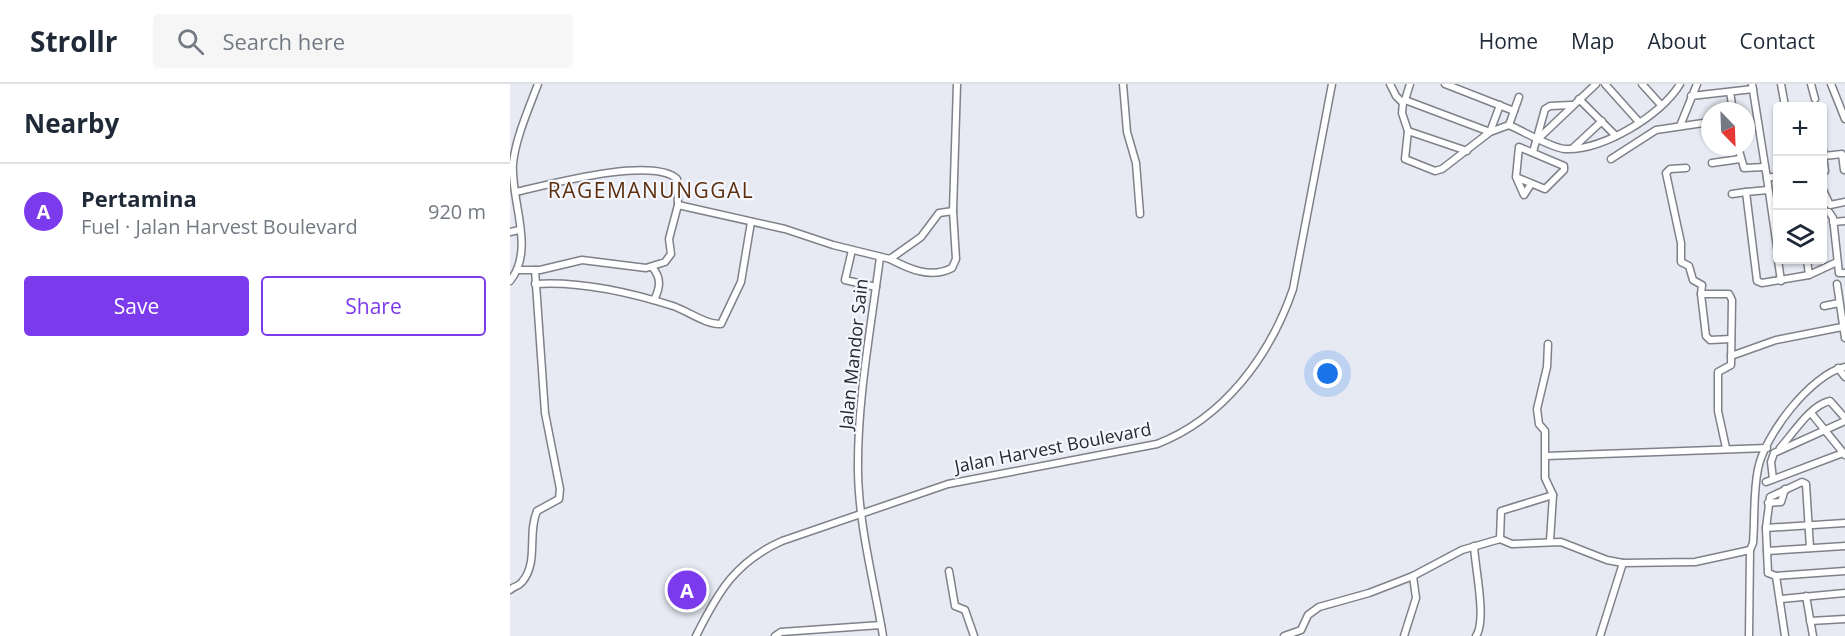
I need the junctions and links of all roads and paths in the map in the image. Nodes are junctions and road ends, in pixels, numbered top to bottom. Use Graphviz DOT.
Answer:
graph roads {
  1 [pos="538,84"];
  2 [pos="957,84"];
  3 [pos="1123,84"];
  4 [pos="1332,84"];
  5 [pos="1390,84"];
  6 [pos="1410,84"];
  7 [pos="1446,84"];
  8 [pos="1596,84"];
  9 [pos="1605,84"];
  10 [pos="1642,84"];
  11 [pos="1680,84"];
  12 [pos="1697,84"];
  13 [pos="1782,84"];
  14 [pos="1811,84"];
  15 [pos="1830,84"];
  16 [pos="1753,87"];
  17 [pos="1730,92"];
  18 [pos="1691,96"];
  19 [pos="1519,97"];
  20 [pos="1580,99"];
  21 [pos="1815,99"];
  22 [pos="1404,101"];
  23 [pos="1732,102"];
  24 [pos="1784,102"];
  25 [pos="1841,102"];
  26 [pos="1500,105"];
  27 [pos="1571,105"];
  28 [pos="1661,105"];
  29 [pos="1514,111"];
  30 [pos="1845,119"];
  31 [pos="1602,121"];
  32 [pos="1639,122"];
  33 [pos="1701,123"];
  34 [pos="1509,125"];
  35 [pos="1680,126"];
  36 [pos="1408,131"];
  37 [pos="1490,132"];
  38 [pos="1616,136"];
  39 [pos="1536,145"];
  40 [pos="1572,148"];
  41 [pos="1467,151"];
  42 [pos="1827,155"];
  43 [pos="1740,156"];
  44 [pos="1611,159"];
  45 [pos="1740,159"];
  46 [pos="1712,163"];
  47 [pos="1765,167"];
  48 [pos="1686,168"];
  49 [pos="1844,170"];
  50 [pos="1516,177"];
  51 [pos="1773,177"];
  52 [pos="1767,178"];
  53 [pos="1531,184"];
  54 [pos="1768,190"];
  55 [pos="516,192"];
  56 [pos="1746,192"];
  57 [pos="1732,194"];
  58 [pos="1827,198"];
  59 [pos="1845,202"];
  60 [pos="678,205"];
  61 [pos="953,211"];
  62 [pos="1827,212"];
  63 [pos="1140,214"];
  64 [pos="1845,221"];
  65 [pos="751,222"];
  66 [pos="1773,222"];
  67 [pos="1833,222"];
  68 [pos="519,230"];
  69 [pos="510,232"];
  70 [pos="1845,248"];
  71 [pos="1836,249"];
  72 [pos="852,250"];
  73 [pos="880,257"];
  74 [pos="890,259"];
  75 [pos="1837,262"];
  76 [pos="1779,264"];
  77 [pos="1808,264"];
  78 [pos="652,267"];
  79 [pos="517,270"];
  80 [pos="535,270"];
  81 [pos="1845,273"];
  82 [pos="1809,275"];
  83 [pos="510,281"];
  84 [pos="1781,281"];
  85 [pos="535,284"];
  86 [pos="1837,284"];
  87 [pos="876,287"];
  88 [pos="1701,294"];
  89 [pos="654,300"];
  90 [pos="1839,303"];
  91 [pos="1824,306"];
  92 [pos="1842,327"];
  93 [pos="1845,338"];
  94 [pos="1731,339"];
  95 [pos="1548,344"];
  96 [pos="1731,356"];
  97 [pos="1842,368"];
  98 [pos="1845,377"];
  99 [pos="1811,413"];
  100 [pos="1845,420"];
  101 [pos="1825,432"];
  102 [pos="1726,448"];
  103 [pos="1767,448"];
  104 [pos="1779,450"];
  105 [pos="1844,455"];
  106 [pos="1546,456"];
  107 [pos="1785,489"];
  108 [pos="1553,495"];
  109 [pos="1768,503"];
  110 [pos="862,512"];
  111 [pos="1845,523"];
  112 [pos="1809,525"];
  113 [pos="1766,528"];
  114 [pos="1500,539"];
  115 [pos="1550,542"];
  116 [pos="1474,546"];
  117 [pos="1845,546"];
  118 [pos="1810,548"];
  119 [pos="1750,550"];
  120 [pos="1767,551"];
  121 [pos="1623,562"];
  122 [pos="948,571"];
  123 [pos="1845,571"];
  124 [pos="1413,576"];
  125 [pos="1776,576"];
  126 [pos="510,590"];
  127 [pos="1845,593"];
  128 [pos="1806,596"];
  129 [pos="1781,599"];
  130 [pos="1845,619"];
  131 [pos="1810,621"];
  132 [pos="881,625"];
  133 [pos="1749,632"];
  134 [pos="696,636"];
  135 [pos="775,636"];
  136 [pos="883,636"];
  137 [pos="974,636"];
  138 [pos="1287,636"];
  139 [pos="1404,636"];
  140 [pos="1476,636"];
  141 [pos="1600,636"];
  142 [pos="1757,636"];
  143 [pos="1785,636"];
  144 [pos="1813,636"];
  1 -- 55 [label="street"];
  2 -- 61 [label="street"];
  3 -- 63 [label="street"];
  4 -- 110 [label="street, Jalan Harvest Boulevard"];
  5 -- 22 [label="street"];
  6 -- 22 [label="street"];
  7 -- 26 [label="street"];
  8 -- 20 [label="street"];
  9 -- 32 [label="street"];
  10 -- 28 [label="street"];
  11 -- 28 [label="street"];
  12 -- 18 [label="street"];
  13 -- 24 [label="street"];
  14 -- 21 [label="street"];
  15 -- 25 [label="street"];
  16 -- 17 [label="street"];
  16 -- 47 [label="street"];
  17 -- 18 [label="street"];
  17 -- 23 [label="street"];
  18 -- 35 [label="street"];
  19 -- 29 [label="street"];
  20 -- 27 [label="street"];
  20 -- 31 [label="street"];
  22 -- 36 [label="street"];
  22 -- 37 [label="street"];
  25 -- 30 [label="street"];
  26 -- 29 [label="street"];
  26 -- 37 [label="street"];
  27 -- 39 [label="street"];
  27 -- 39 [label="street"];
  28 -- 32 [label="street"];
  29 -- 34 [label="street"];
  31 -- 38 [label="street"];
  31 -- 40 [label="street"];
  32 -- 38 [label="street"];
  33 -- 35 [label="street"];
  34 -- 37 [label="street"];
  34 -- 39 [label="street"];
  35 -- 44 [label="street"];
  36 -- 41 [label="street"];
  36 -- 41 [label="street"];
  37 -- 41 [label="street"];
  38 -- 40 [label="street"];
  39 -- 40 [label="street"];
  39 -- 50 [label="street"];
  39 -- 53 [label="street"];
  42 -- 49 [label="street"];
  43 -- 45 [label="street"];
  45 -- 46 [label="street"];
  45 -- 47 [label="street"];
  47 -- 52 [label="street"];
  48 -- 88 [label="street"];
  50 -- 53 [label="street"];
  50 -- 53 [label="street"];
  51 -- 52 [label="street"];
  52 -- 54 [label="street"];
  54 -- 56 [label="street"];
  54 -- 66 [label="street"];
  55 -- 60 [label="street"];
  55 -- 68 [label="street"];
  56 -- 57 [label="street"];
  56 -- 84 [label="street"];
  58 -- 59 [label="street"];
  60 -- 65 [label="street"];
  60 -- 78 [label="street"];
  61 -- 74 [label="street"];
  61 -- 74 [label="street, Jalan Mandor Sain"];
  62 -- 67 [label="street"];
  64 -- 67 [label="street"];
  65 -- 72 [label="street"];
  65 -- 89 [label="street"];
  67 -- 71 [label="street"];
  68 -- 69 [label="street"];
  68 -- 79 [label="street"];
  70 -- 71 [label="street"];
  71 -- 75 [label="street"];
  72 -- 73 [label="street"];
  72 -- 87 [label="street"];
  73 -- 74 [label="street, Jalan Mandor Sain"];
  73 -- 87 [label="street, Jalan Mandor Sain"];
  75 -- 81 [label="street"];
  75 -- 82 [label="street"];
  76 -- 84 [label="street"];
  77 -- 82 [label="street"];
  78 -- 80 [label="street"];
  78 -- 89 [label="street"];
  79 -- 80 [label="street"];
  79 -- 83 [label="street"];
  80 -- 85 [label="street"];
  82 -- 84 [label="street"];
  85 -- 89 [label="street"];
  85 -- 126 [label="street"];
  86 -- 90 [label="street"];
  87 -- 110 [label="street, Jalan Mandor Sain"];
  88 -- 94 [label="street"];
  88 -- 94 [label="street"];
  90 -- 91 [label="street"];
  90 -- 92 [label="street"];
  92 -- 93 [label="street"];
  92 -- 96 [label="street"];
  94 -- 96 [label="street"];
  95 -- 106 [label="street"];
  96 -- 102 [label="street"];
  97 -- 98 [label="street"];
  97 -- 103 [label="street"];
  99 -- 100 [label="street"];
  99 -- 101 [label="street"];
  99 -- 104 [label="street"];
  100 -- 101 [label="street"];
  101 -- 104 [label="street"];
  101 -- 105 [label="street"];
  102 -- 103 [label="street"];
  102 -- 106 [label="street"];
  103 -- 119 [label="street"];
  104 -- 105 [label="street"];
  106 -- 108 [label="street"];
  107 -- 109 [label="street"];
  107 -- 109 [label="street"];
  107 -- 112 [label="street"];
  108 -- 114 [label="street"];
  108 -- 115 [label="street"];
  109 -- 113 [label="street"];
  110 -- 132 [label="street, Jalan Mandor Sain"];
  110 -- 134 [label="street, Jalan Harvest Boulevard"];
  111 -- 112 [label="street"];
  112 -- 113 [label="street"];
  112 -- 118 [label="street"];
  113 -- 120 [label="street"];
  114 -- 115 [label="street"];
  114 -- 116 [label="street"];
  115 -- 121 [label="street"];
  116 -- 124 [label="street"];
  116 -- 140 [label="street"];
  117 -- 118 [label="street"];
  118 -- 120 [label="street"];
  119 -- 121 [label="street"];
  119 -- 133 [label="street"];
  120 -- 125 [label="street"];
  121 -- 141 [label="street"];
  122 -- 137 [label="street"];
  123 -- 125 [label="street"];
  124 -- 138 [label="street"];
  124 -- 139 [label="street"];
  125 -- 129 [label="street"];
  127 -- 128 [label="street"];
  128 -- 129 [label="street"];
  128 -- 131 [label="street"];
  129 -- 143 [label="street"];
  130 -- 131 [label="street"];
  131 -- 144 [label="street"];
  132 -- 135 [label="street"];
  132 -- 136 [label="street, Jalan Mandor Sain"];
  133 -- 142 [label="street"];
}
